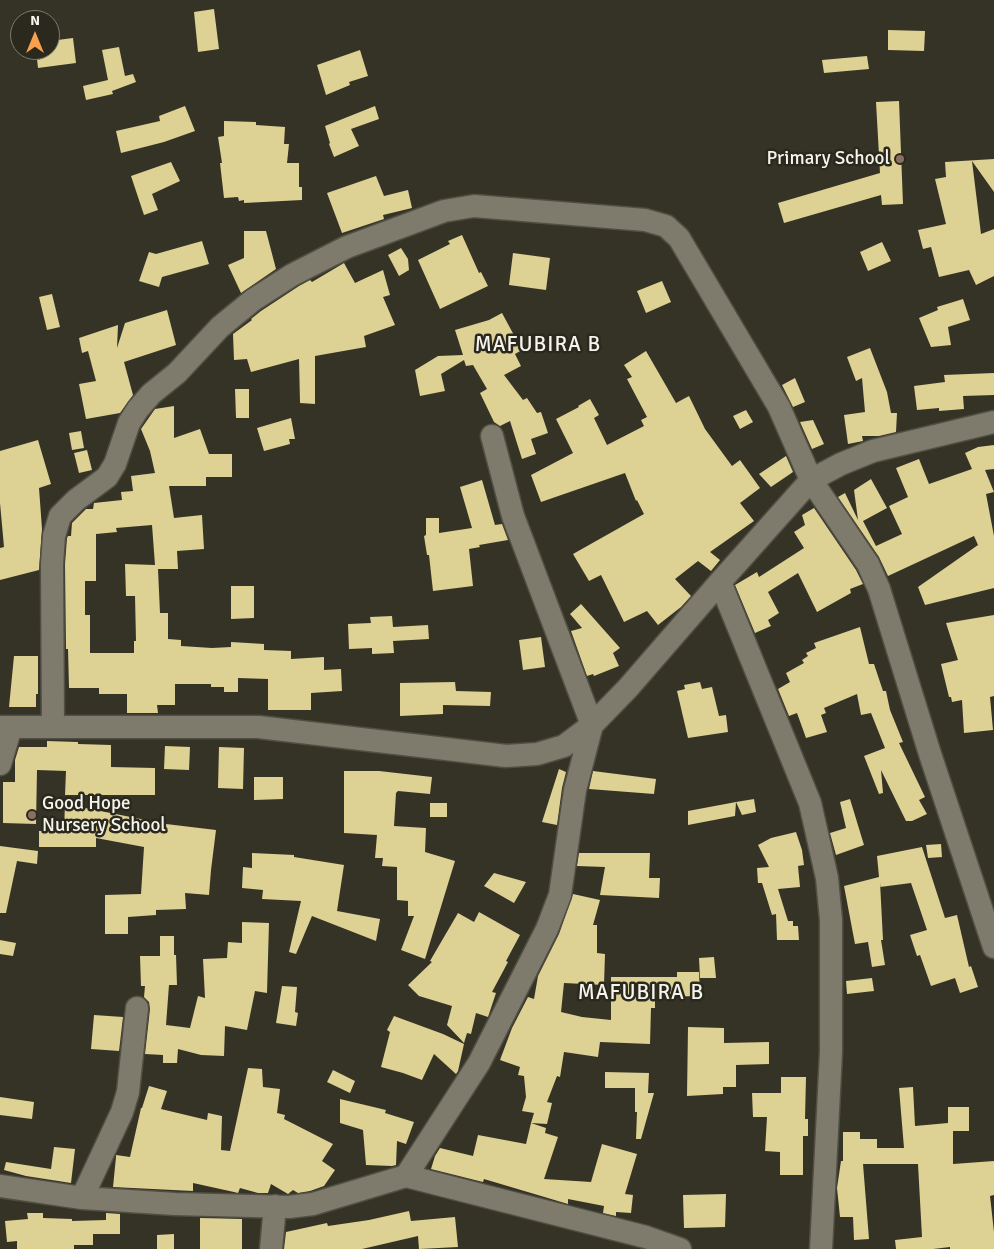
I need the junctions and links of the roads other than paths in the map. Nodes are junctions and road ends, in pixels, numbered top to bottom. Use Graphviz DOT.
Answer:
graph roads {
  1 [pos="994,422"];
  2 [pos="492,436"];
  3 [pos="811,480"];
  4 [pos="720,582"];
  5 [pos="592,725"];
  6 [pos="5,727"];
  7 [pos="53,727"];
  8 [pos="0,764"];
  9 [pos="994,947"];
  10 [pos="137,1008"];
  11 [pos="406,1176"];
  12 [pos="0,1186"];
  13 [pos="82,1198"];
  14 [pos="276,1206"];
  15 [pos="271,1249"];
  16 [pos="680,1249"];
  17 [pos="821,1249"];
  1 -- 3 [label="street"];
  2 -- 5 [label="street"];
  3 -- 4 [label="street"];
  3 -- 7 [label="street"];
  3 -- 9 [label="street"];
  4 -- 5 [label="street"];
  4 -- 17 [label="street"];
  5 -- 7 [label="street"];
  5 -- 11 [label="street"];
  6 -- 7 [label="street"];
  6 -- 8 [label="street"];
  10 -- 13 [label="street"];
  11 -- 14 [label="street"];
  11 -- 16 [label="street"];
  12 -- 13 [label="street"];
  13 -- 14 [label="street"];
  14 -- 15 [label="street"];
}
